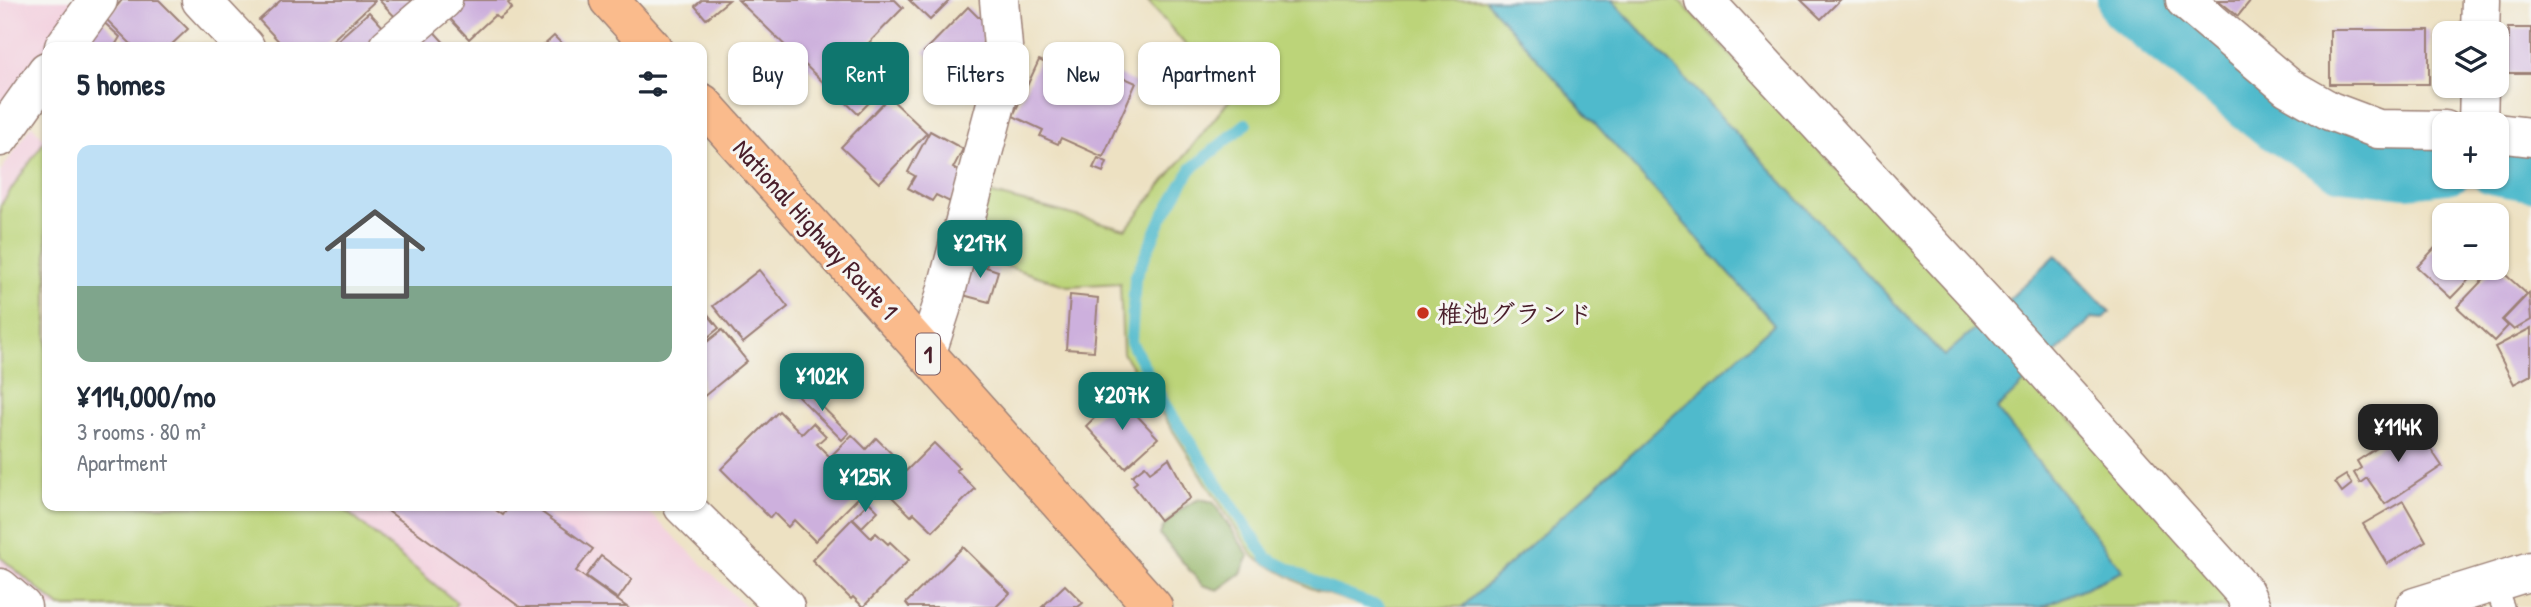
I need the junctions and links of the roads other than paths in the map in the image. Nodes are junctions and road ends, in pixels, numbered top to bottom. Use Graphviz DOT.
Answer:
graph roads {
  1 [pos="98,0"];
  2 [pos="201,0"];
  3 [pos="443,0"];
  4 [pos="609,0"];
  5 [pos="999,0"];
  6 [pos="1704,0"];
  7 [pos="2480,0"];
  8 [pos="2190,2"];
  9 [pos="2480,21"];
  10 [pos="68,42"];
  11 [pos="240,42"];
  12 [pos="394,42"];
  13 [pos="647,42"];
  14 [pos="42,78"];
  15 [pos="707,109"];
  16 [pos="2432,130"];
  17 [pos="2509,134"];
  18 [pos="2531,136"];
  19 [pos="0,137"];
  20 [pos="927,352"];
  21 [pos="688,511"];
  22 [pos="2531,571"];
  23 [pos="0,588"];
  24 [pos="2498,595"];
  25 [pos="22,607"];
  26 [pos="785,607"];
  27 [pos="1153,607"];
  28 [pos="2251,607"];
  29 [pos="2415,607"];
  1 -- 10 [label="street"];
  2 -- 11 [label="street"];
  3 -- 12 [label="street"];
  4 -- 13 [label="highway"];
  5 -- 20 [label="street"];
  6 -- 28 [label="street"];
  7 -- 9 [label="street"];
  8 -- 16 [label="street"];
  14 -- 19 [label="street"];
  15 -- 20 [label="highway, National Highway Route 1 / 1"];
  17 -- 18 [label="street"];
  20 -- 27 [label="highway, National Highway Route 1 / 1"];
  21 -- 26 [label="street"];
  22 -- 24 [label="street"];
  23 -- 25 [label="street"];
  24 -- 29 [label="street"];
}
